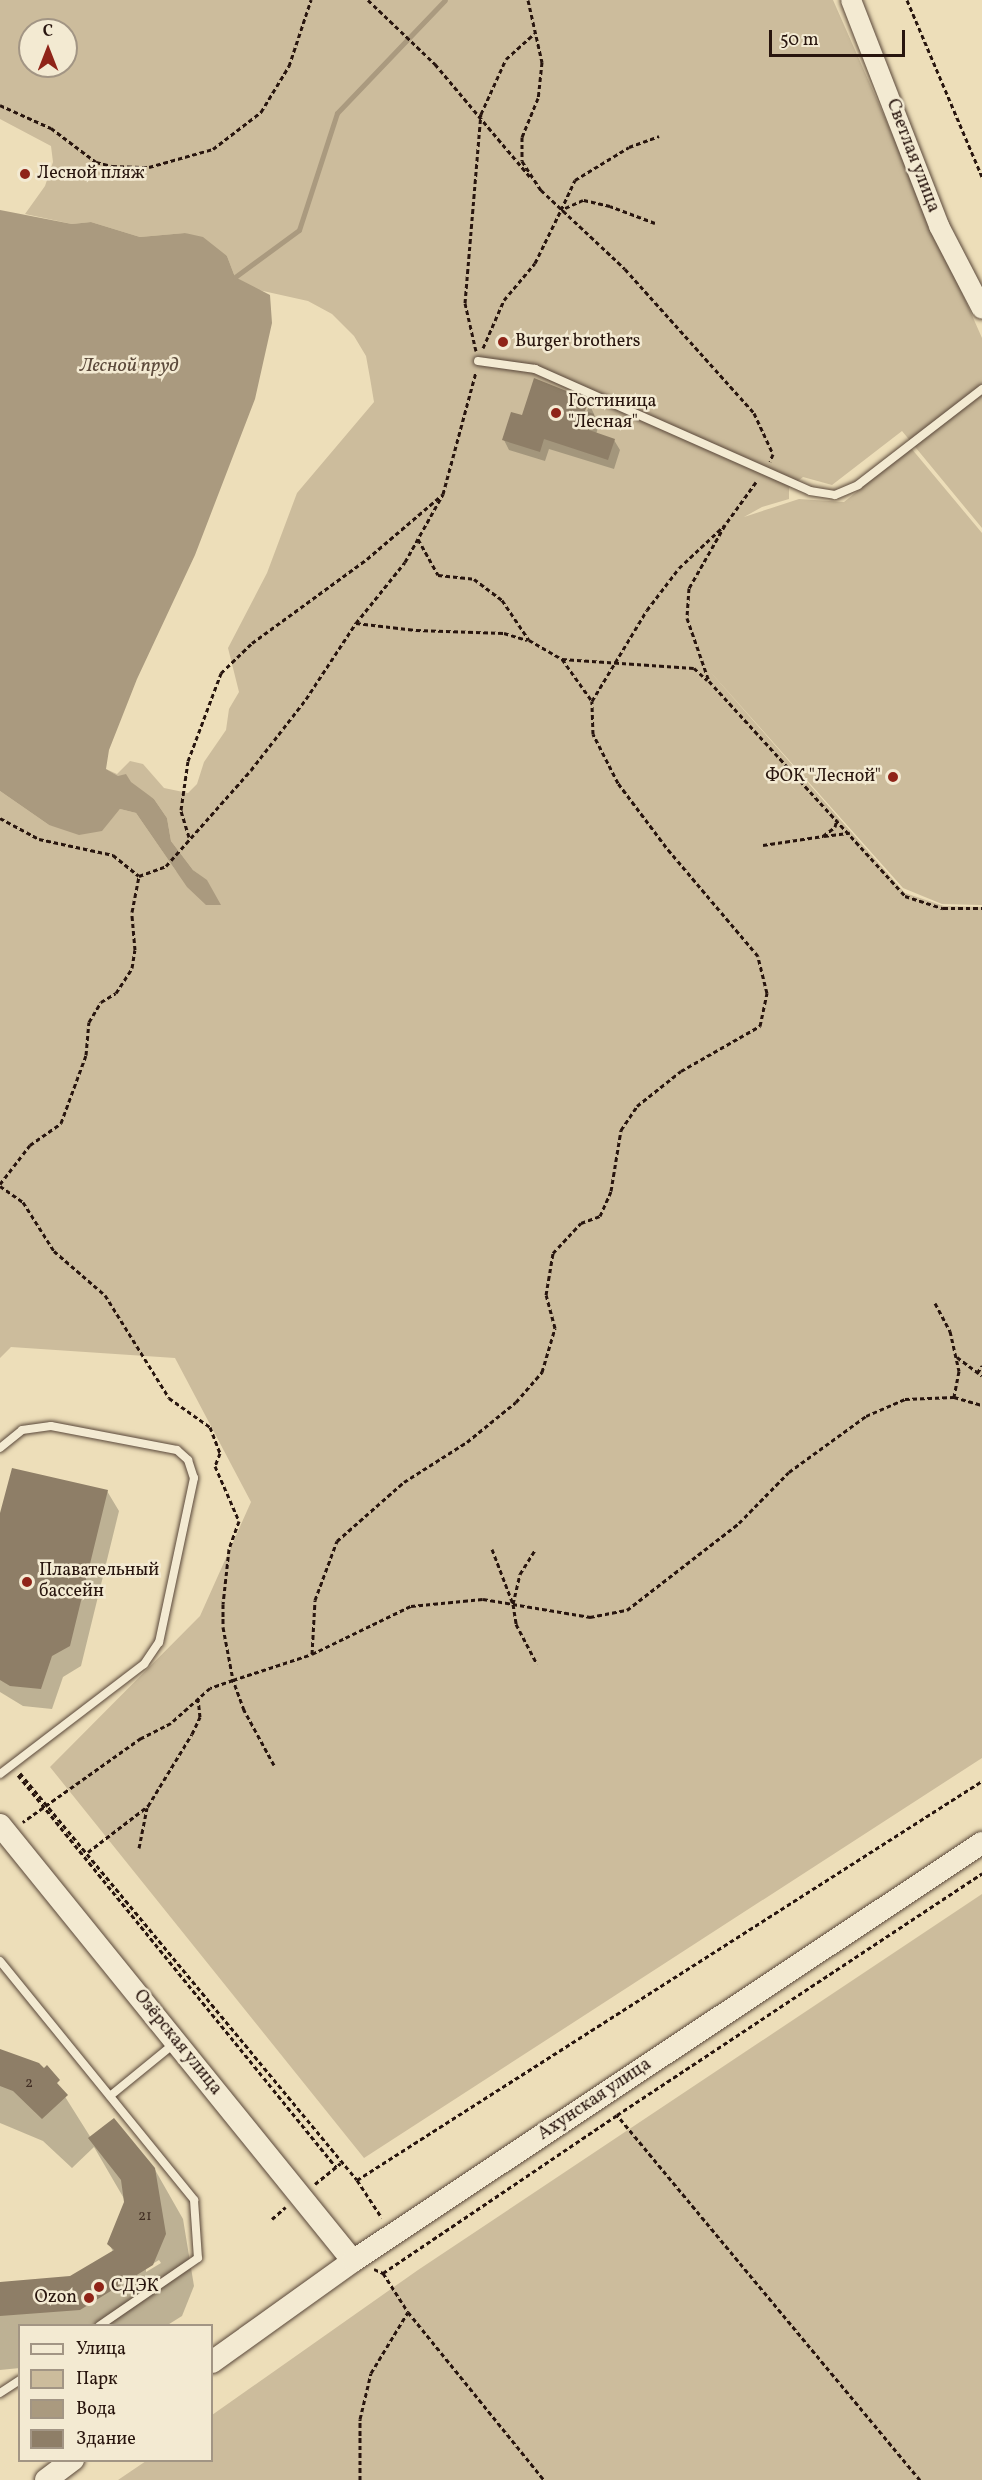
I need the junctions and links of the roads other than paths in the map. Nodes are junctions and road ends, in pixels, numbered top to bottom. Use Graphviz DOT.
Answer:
graph roads {
  1 [pos="851,0"];
  2 [pos="982,309"];
  3 [pos="478,361"];
  4 [pos="982,389"];
  5 [pos="0,1448"];
  6 [pos="0,1774"];
  7 [pos="2,1829"];
  8 [pos="982,1843"];
  9 [pos="0,1961"];
  10 [pos="176,2042"];
  11 [pos="110,2096"];
  12 [pos="353,2261"];
  13 [pos="100,2324"];
  14 [pos="213,2361"];
  15 [pos="18,2381"];
  16 [pos="0,2393"];
  17 [pos="70,2462"];
  18 [pos="46,2480"];
  1 -- 2 [label="street, Светлая улица"];
  3 -- 4 [label="lane"];
  5 -- 6 [label="lane"];
  7 -- 10 [label="main road, Озёрская улица"];
  8 -- 12 [label="main road, Ахунская улица"];
  9 -- 11 [label="lane"];
  10 -- 11 [label="lane"];
  10 -- 12 [label="main road, Озёрская улица"];
  11 -- 13 [label="lane"];
  12 -- 14 [label="main road, Ахунская улица"];
  15 -- 16 [label="lane"];
  17 -- 18 [label="main road"];
}
